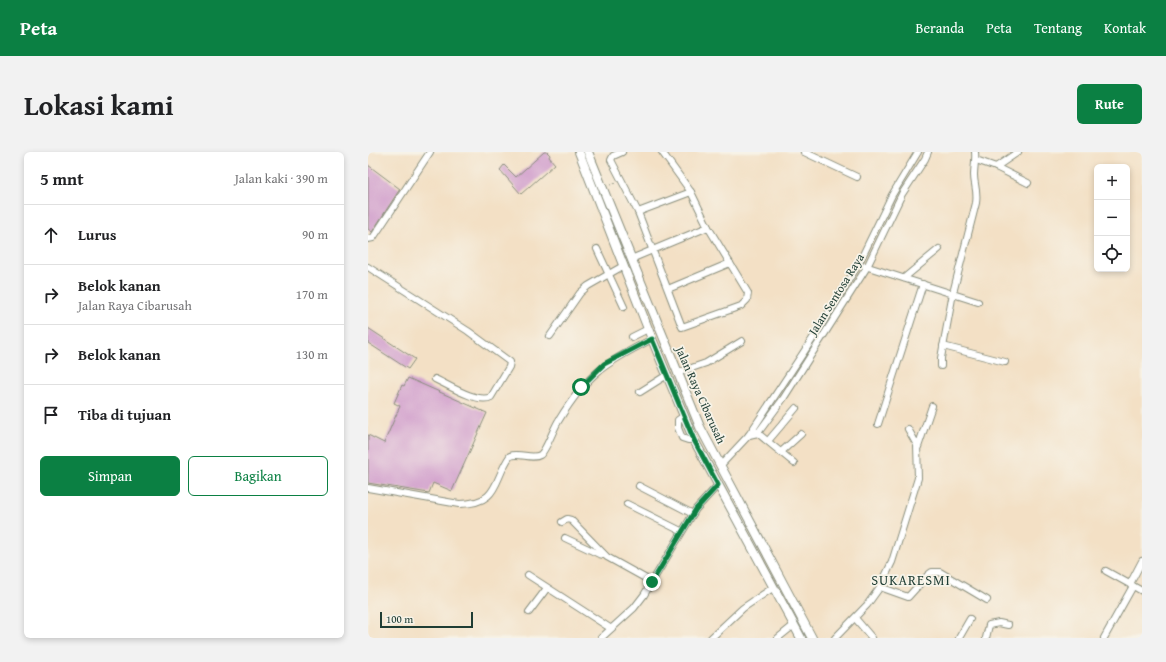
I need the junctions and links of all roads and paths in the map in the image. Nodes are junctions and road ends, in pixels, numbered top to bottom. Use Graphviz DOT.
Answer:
graph roads {
  1 [pos="430,152"];
  2 [pos="579,152"];
  3 [pos="588,152"];
  4 [pos="622,152"];
  5 [pos="662,152"];
  6 [pos="804,152"];
  7 [pos="918,152"];
  8 [pos="928,152"];
  9 [pos="975,152"];
  10 [pos="1018,152"];
  11 [pos="976,160"];
  12 [pos="996,167"];
  13 [pos="857,177"];
  14 [pos="621,182"];
  15 [pos="1028,183"];
  16 [pos="601,187"];
  17 [pos="691,192"];
  18 [pos="638,212"];
  19 [pos="708,227"];
  20 [pos="368,239"];
  21 [pos="598,249"];
  22 [pos="652,249"];
  23 [pos="939,249"];
  24 [pos="631,258"];
  25 [pos="730,263"];
  26 [pos="859,263"];
  27 [pos="623,266"];
  28 [pos="868,266"];
  29 [pos="368,267"];
  30 [pos="609,274"];
  31 [pos="904,278"];
  32 [pos="923,284"];
  33 [pos="668,289"];
  34 [pos="953,293"];
  35 [pos="978,302"];
  36 [pos="624,308"];
  37 [pos="648,329"];
  38 [pos="550,336"];
  39 [pos="632,337"];
  40 [pos="652,339"];
  41 [pos="742,340"];
  42 [pos="943,346"];
  43 [pos="1005,362"];
  44 [pos="942,366"];
  45 [pos="677,373"];
  46 [pos="667,375"];
  47 [pos="435,379"];
  48 [pos="640,392"];
  49 [pos="932,406"];
  50 [pos="796,408"];
  51 [pos="878,424"];
  52 [pos="752,428"];
  53 [pos="908,429"];
  54 [pos="758,433"];
  55 [pos="801,434"];
  56 [pos="749,435"];
  57 [pos="768,441"];
  58 [pos="917,449"];
  59 [pos="781,452"];
  60 [pos="794,463"];
  61 [pos="720,466"];
  62 [pos="718,485"];
  63 [pos="639,486"];
  64 [pos="368,488"];
  65 [pos="628,504"];
  66 [pos="693,514"];
  67 [pos="562,522"];
  68 [pos="681,531"];
  69 [pos="565,538"];
  70 [pos="604,554"];
  71 [pos="1142,561"];
  72 [pos="1106,571"];
  73 [pos="528,575"];
  74 [pos="652,582"];
  75 [pos="1131,585"];
  76 [pos="774,587"];
  77 [pos="880,587"];
  78 [pos="547,588"];
  79 [pos="1142,591"];
  80 [pos="987,600"];
  81 [pos="529,612"];
  82 [pos="855,618"];
  83 [pos="970,619"];
  84 [pos="794,625"];
  85 [pos="1008,625"];
  86 [pos="610,628"];
  87 [pos="600,638"];
  88 [pos="711,638"];
  89 [pos="778,638"];
  90 [pos="801,638"];
  91 [pos="812,638"];
  92 [pos="835,638"];
  93 [pos="872,638"];
  94 [pos="959,638"];
  95 [pos="986,638"];
  96 [pos="1104,638"];
  1 -- 20 [label="street"];
  2 -- 27 [label="main road, Jalan Raya Cibarusah"];
  3 -- 16 [label="main road, Jalan Raya Cibarusah"];
  4 -- 14 [label="street"];
  5 -- 17 [label="street"];
  6 -- 13 [label="street"];
  7 -- 26 [label="street, Jalan Sentosa Raya"];
  8 -- 28 [label="street, Jalan Sentosa Raya"];
  9 -- 11 [label="street"];
  10 -- 12 [label="street"];
  11 -- 12 [label="street"];
  11 -- 34 [label="street"];
  12 -- 15 [label="street"];
  14 -- 16 [label="path"];
  14 -- 18 [label="street"];
  16 -- 24 [label="main road, Jalan Raya Cibarusah"];
  17 -- 18 [label="street"];
  17 -- 19 [label="street"];
  18 -- 22 [label="street"];
  19 -- 22 [label="street"];
  19 -- 25 [label="street"];
  21 -- 30 [label="street"];
  22 -- 24 [label="street"];
  22 -- 33 [label="street"];
  23 -- 31 [label="street"];
  24 -- 45 [label="main road, Jalan Raya Cibarusah"];
  25 -- 33 [label="street"];
  25 -- 33 [label="street"];
  26 -- 28 [label="street"];
  26 -- 52 [label="street, Jalan Sentosa Raya"];
  27 -- 30 [label="street"];
  27 -- 37 [label="main road, Jalan Raya Cibarusah"];
  28 -- 31 [label="street"];
  28 -- 54 [label="street, Jalan Sentosa Raya"];
  29 -- 47 [label="street"];
  30 -- 36 [label="street"];
  30 -- 38 [label="street"];
  31 -- 32 [label="street"];
  32 -- 34 [label="street"];
  32 -- 51 [label="street"];
  34 -- 35 [label="street"];
  34 -- 42 [label="street"];
  37 -- 39 [label="street"];
  37 -- 40 [label="main road, Jalan Raya Cibarusah"];
  40 -- 46 [label="main road, Jalan Raya Cibarusah"];
  40 -- 64 [label="street"];
  41 -- 45 [label="street"];
  42 -- 43 [label="street"];
  42 -- 44 [label="street"];
  45 -- 61 [label="main road, Jalan Raya Cibarusah"];
  46 -- 48 [label="street"];
  46 -- 62 [label="main road, Jalan Raya Cibarusah"];
  49 -- 58 [label="street"];
  50 -- 57 [label="street"];
  52 -- 54 [label="street"];
  52 -- 56 [label="street, Jalan Sentosa Raya"];
  53 -- 58 [label="street"];
  54 -- 56 [label="street"];
  54 -- 57 [label="street"];
  55 -- 59 [label="street"];
  56 -- 61 [label="street, Jalan Sentosa Raya"];
  57 -- 59 [label="street"];
  58 -- 77 [label="street"];
  59 -- 60 [label="street"];
  61 -- 91 [label="main road, Jalan Raya Cibarusah"];
  62 -- 66 [label="street"];
  62 -- 76 [label="main road, Jalan Raya Cibarusah"];
  63 -- 66 [label="street"];
  65 -- 68 [label="street"];
  66 -- 68 [label="street"];
  67 -- 70 [label="street"];
  68 -- 74 [label="street"];
  69 -- 70 [label="street"];
  70 -- 74 [label="street"];
  71 -- 75 [label="street"];
  72 -- 75 [label="street"];
  73 -- 78 [label="street"];
  74 -- 86 [label="street"];
  75 -- 79 [label="street"];
  75 -- 96 [label="street"];
  76 -- 84 [label="main road, Jalan Raya Cibarusah"];
  76 -- 88 [label="street"];
  77 -- 80 [label="street"];
  77 -- 82 [label="street"];
  78 -- 81 [label="street"];
  78 -- 86 [label="street"];
  82 -- 92 [label="street"];
  82 -- 93 [label="street"];
  83 -- 94 [label="street"];
  84 -- 89 [label="street"];
  84 -- 90 [label="main road, Jalan Raya Cibarusah"];
  85 -- 95 [label="street"];
  86 -- 87 [label="street"];
}
